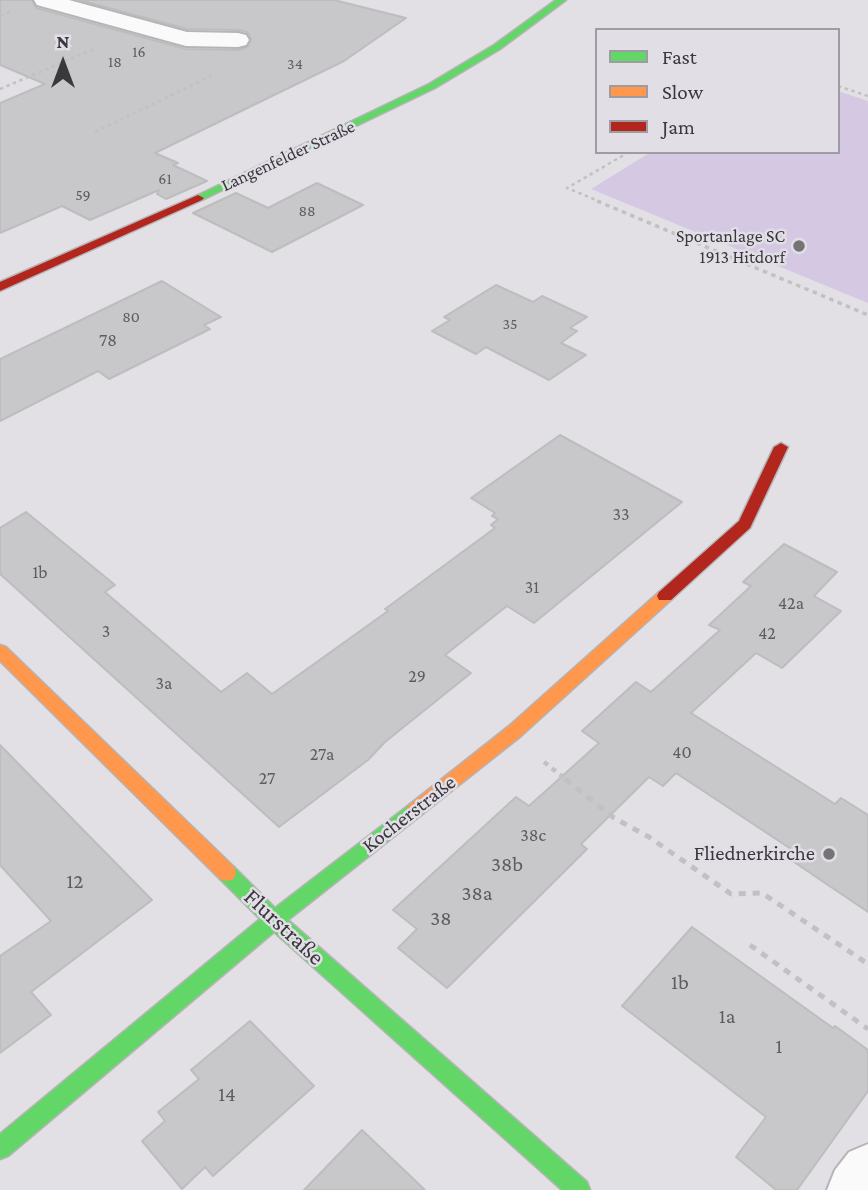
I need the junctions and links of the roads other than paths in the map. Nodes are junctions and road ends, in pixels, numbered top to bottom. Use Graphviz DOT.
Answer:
graph roads {
  1 [pos="45,0"];
  2 [pos="562,0"];
  3 [pos="238,40"];
  4 [pos="0,287"];
  5 [pos="781,447"];
  6 [pos="0,651"];
  7 [pos="274,920"];
  8 [pos="0,1148"];
  9 [pos="868,1171"];
  10 [pos="579,1190"];
  11 [pos="855,1190"];
  1 -- 3 [label="street"];
  2 -- 4 [label="street, Langenfelder Straße"];
  5 -- 7 [label="street, Kocherstraße"];
  6 -- 7 [label="street, Flurstraße"];
  7 -- 8 [label="street, Kocherstraße"];
  7 -- 10 [label="street, Flurstraße"];
  9 -- 11 [label="street"];
}
